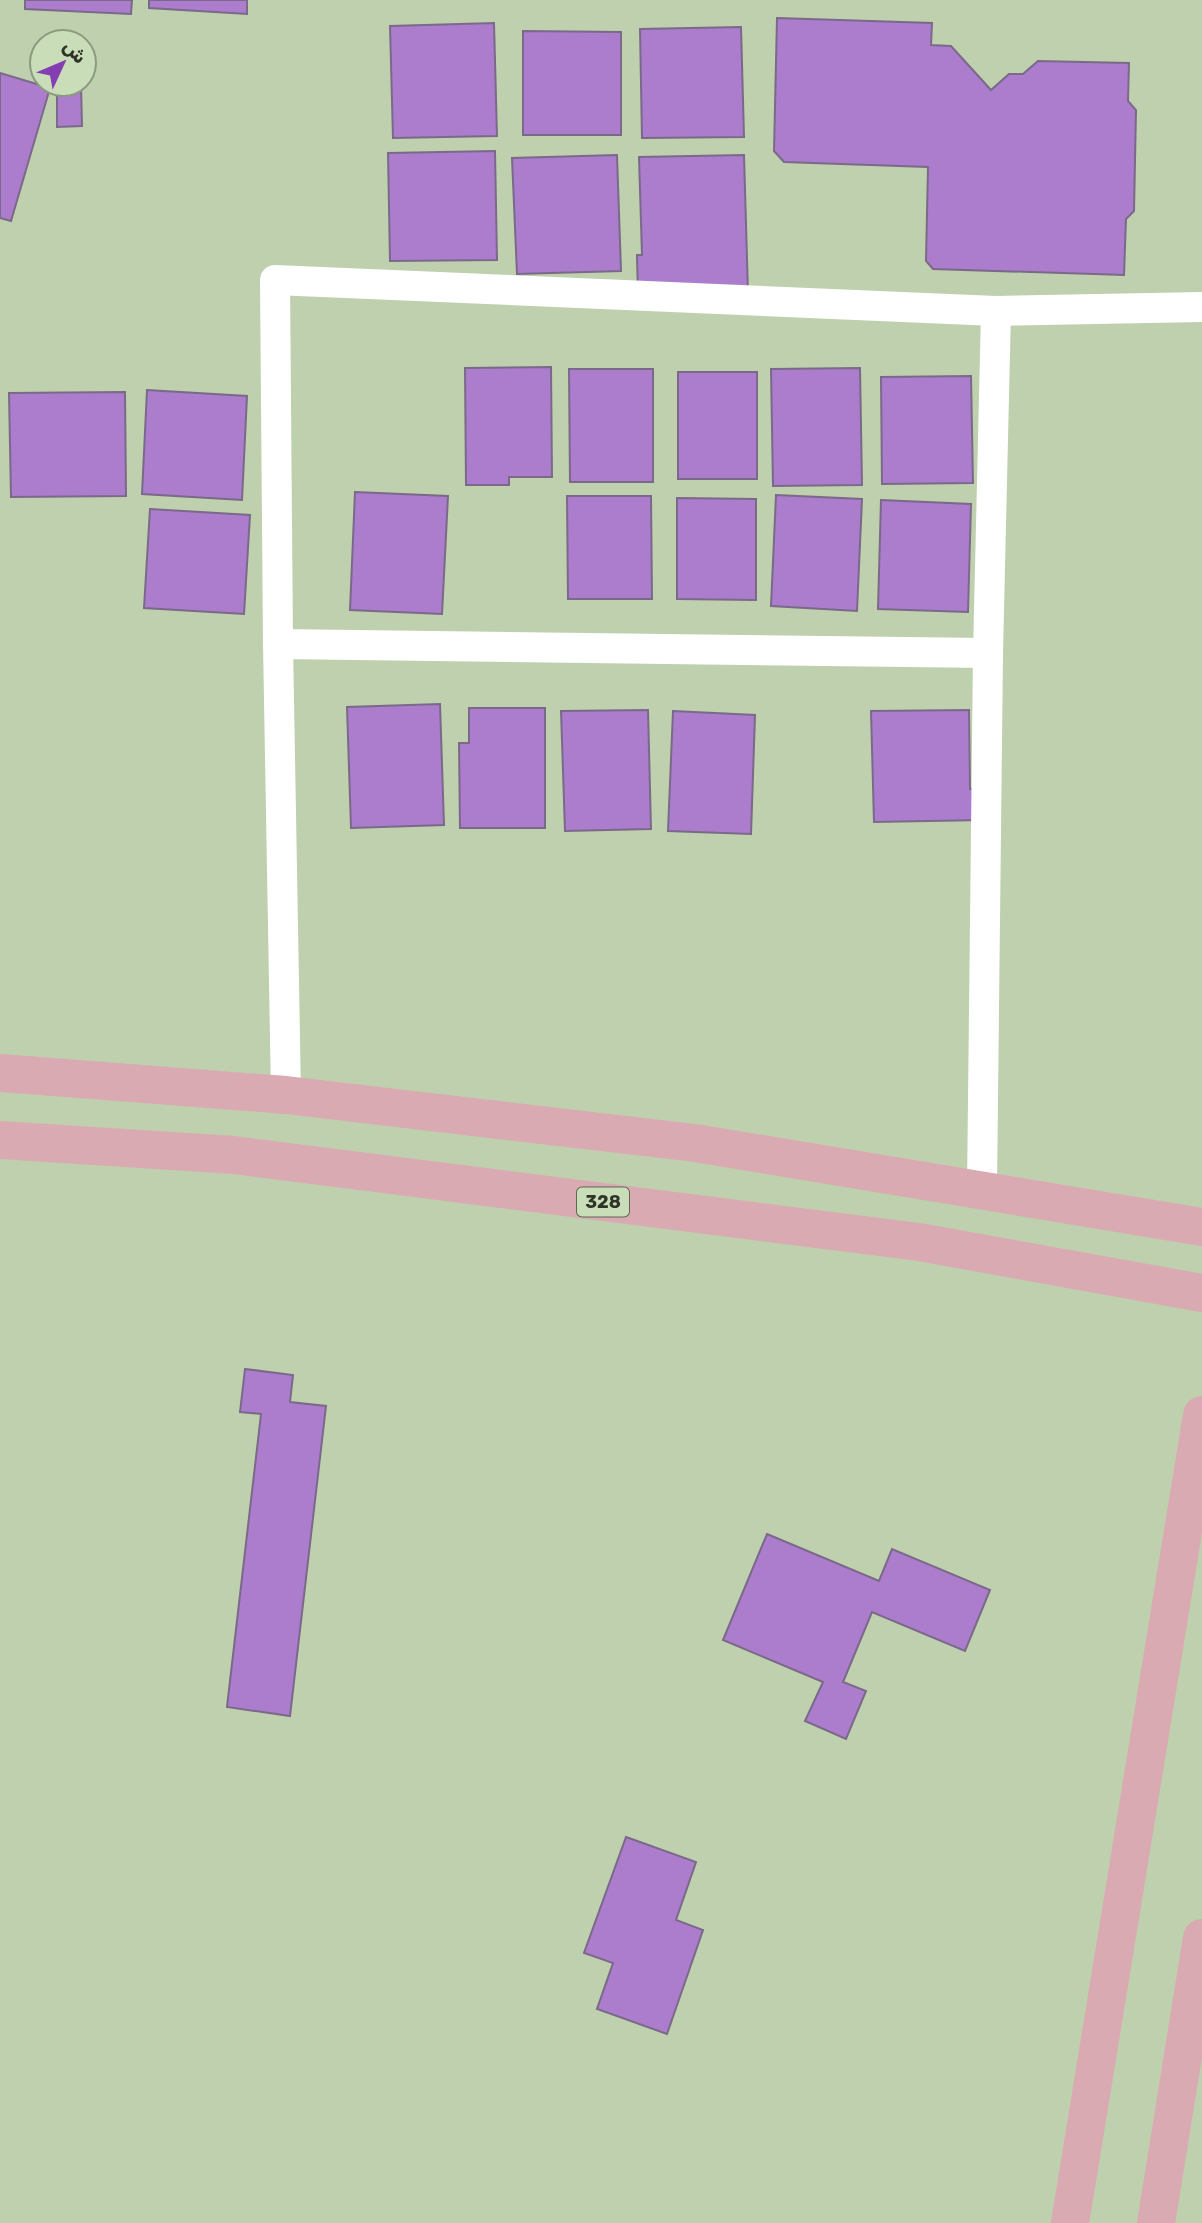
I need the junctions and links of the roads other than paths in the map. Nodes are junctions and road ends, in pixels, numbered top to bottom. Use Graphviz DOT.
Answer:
graph roads {
  1 [pos="1202,307"];
  2 [pos="996,311"];
  3 [pos="278,644"];
  4 [pos="988,653"];
  5 [pos="0,1073"];
  6 [pos="286,1096"];
  7 [pos="0,1140"];
  8 [pos="982,1189"];
  9 [pos="1202,1227"];
  10 [pos="1202,1293"];
  11 [pos="1202,1415"];
  12 [pos="1202,1938"];
  13 [pos="1070,2223"];
  14 [pos="1156,2223"];
  1 -- 2 [label="street"];
  2 -- 3 [label="street"];
  2 -- 4 [label="street"];
  3 -- 4 [label="street"];
  3 -- 6 [label="street"];
  4 -- 8 [label="street"];
  5 -- 6 [label="main road"];
  6 -- 8 [label="main road"];
  7 -- 10 [label="main road, 328"];
  8 -- 9 [label="main road"];
  11 -- 13 [label="main road"];
  12 -- 14 [label="main road"];
}
